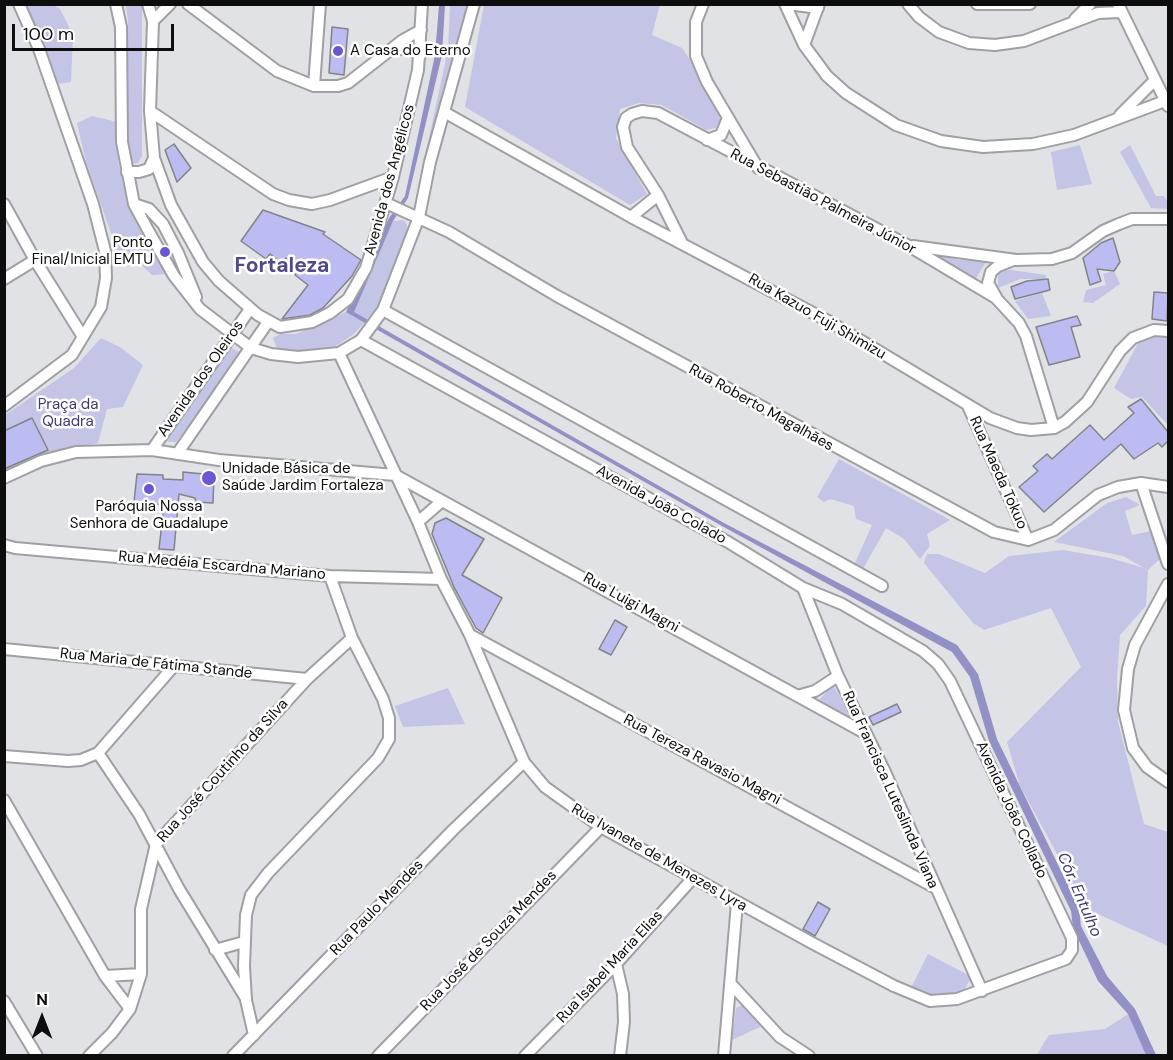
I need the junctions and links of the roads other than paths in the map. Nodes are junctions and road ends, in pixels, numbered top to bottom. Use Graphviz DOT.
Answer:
graph roads {
  1 [pos="19,4"];
  2 [pos="117,4"];
  3 [pos="148,4"];
  4 [pos="170,4"];
  5 [pos="188,4"];
  6 [pos="320,4"];
  7 [pos="422,4"];
  8 [pos="474,4"];
  9 [pos="703,4"];
  10 [pos="786,4"];
  11 [pos="908,4"];
  12 [pos="977,4"];
  13 [pos="1030,4"];
  14 [pos="1090,4"];
  15 [pos="818,6"];
  16 [pos="1119,8"];
  17 [pos="1075,20"];
  18 [pos="153,21"];
  19 [pos="421,30"];
  20 [pos="804,45"];
  21 [pos="394,49"];
  22 [pos="420,56"];
  23 [pos="1154,81"];
  24 [pos="314,86"];
  25 [pos="1167,104"];
  26 [pos="150,111"];
  27 [pos="444,112"];
  28 [pos="1118,117"];
  29 [pos="728,118"];
  30 [pos="707,140"];
  31 [pos="154,158"];
  32 [pos="758,168"];
  33 [pos="127,172"];
  34 [pos="393,177"];
  35 [pos="658,195"];
  36 [pos="386,203"];
  37 [pos="4,204"];
  38 [pos="134,204"];
  39 [pos="419,217"];
  40 [pos="631,217"];
  41 [pos="1168,219"];
  42 [pos="681,241"];
  43 [pos="907,245"];
  44 [pos="35,260"];
  45 [pos="1016,260"];
  46 [pos="4,279"];
  47 [pos="996,298"];
  48 [pos="200,309"];
  49 [pos="250,309"];
  50 [pos="383,310"];
  51 [pos="268,322"];
  52 [pos="1168,331"];
  53 [pos="233,335"];
  54 [pos="83,337"];
  55 [pos="361,340"];
  56 [pos="251,348"];
  57 [pos="339,353"];
  58 [pos="4,406"];
  59 [pos="968,406"];
  60 [pos="1054,428"];
  61 [pos="152,450"];
  62 [pos="177,454"];
  63 [pos="395,475"];
  64 [pos="4,478"];
  65 [pos="1141,483"];
  66 [pos="1168,487"];
  67 [pos="442,501"];
  68 [pos="418,522"];
  69 [pos="1028,540"];
  70 [pos="4,545"];
  71 [pos="1168,564"];
  72 [pos="330,576"];
  73 [pos="441,579"];
  74 [pos="1168,584"];
  75 [pos="882,586"];
  76 [pos="803,588"];
  77 [pos="470,635"];
  78 [pos="352,638"];
  79 [pos="4,649"];
  80 [pos="173,667"];
  81 [pos="838,676"];
  82 [pos="307,679"];
  83 [pos="950,681"];
  84 [pos="797,696"];
  85 [pos="865,732"];
  86 [pos="98,753"];
  87 [pos="4,756"];
  88 [pos="524,762"];
  89 [pos="1168,782"];
  90 [pos="4,800"];
  91 [pos="601,827"];
  92 [pos="156,844"];
  93 [pos="693,878"];
  94 [pos="934,887"];
  95 [pos="737,903"];
  96 [pos="1072,938"];
  97 [pos="244,942"];
  98 [pos="215,950"];
  99 [pos="616,964"];
  100 [pos="141,974"];
  101 [pos="105,976"];
  102 [pos="731,984"];
  103 [pos="982,990"];
  104 [pos="246,1000"];
  105 [pos="4,1001"];
  106 [pos="130,1009"];
  107 [pos="254,1035"];
  108 [pos="37,1056"];
  109 [pos="89,1056"];
  110 [pos="233,1056"];
  111 [pos="378,1056"];
  112 [pos="525,1056"];
  113 [pos="620,1056"];
  114 [pos="724,1056"];
  115 [pos="809,1056"];
  1 -- 54 [label="street"];
  2 -- 33 [label="street"];
  3 -- 18 [label="street"];
  4 -- 18 [label="street"];
  5 -- 24 [label="street"];
  6 -- 24 [label="street"];
  7 -- 19 [label="street, Avenida dos Angélicos"];
  8 -- 27 [label="street"];
  9 -- 29 [label="street"];
  10 -- 15 [label="street"];
  10 -- 20 [label="street"];
  11 -- 17 [label="street"];
  12 -- 13 [label="street"];
  14 -- 17 [label="street"];
  15 -- 20 [label="street"];
  16 -- 17 [label="street"];
  16 -- 23 [label="street"];
  18 -- 26 [label="street"];
  19 -- 21 [label="street"];
  19 -- 22 [label="street, Avenida dos Angélicos"];
  20 -- 28 [label="street"];
  21 -- 22 [label="street"];
  21 -- 24 [label="street"];
  22 -- 34 [label="street, Avenida dos Angélicos"];
  23 -- 25 [label="street"];
  23 -- 28 [label="street"];
  25 -- 28 [label="street"];
  26 -- 31 [label="street"];
  26 -- 34 [label="street"];
  27 -- 39 [label="street"];
  27 -- 40 [label="street, Rua Kazuo Fuji Shimizu"];
  29 -- 30 [label="street"];
  29 -- 32 [label="street"];
  30 -- 32 [label="street, Rua Sebastião Palmeira Júnior"];
  30 -- 35 [label="street, Rua Sebastião Palmeira Júnior"];
  31 -- 33 [label="street"];
  31 -- 49 [label="street"];
  32 -- 43 [label="street, Rua Sebastião Palmeira Júnior"];
  33 -- 38 [label="street"];
  34 -- 36 [label="street, Avenida dos Angélicos"];
  35 -- 40 [label="street"];
  35 -- 42 [label="street"];
  36 -- 39 [label="street, Rua Roberto Magalhães"];
  36 -- 51 [label="street, Avenida dos Angélicos"];
  37 -- 44 [label="street"];
  38 -- 48 [label="street"];
  38 -- 48 [label="street"];
  39 -- 50 [label="street"];
  39 -- 69 [label="street, Rua Roberto Magalhães"];
  40 -- 42 [label="street, Rua Kazuo Fuji Shimizu"];
  41 -- 45 [label="street"];
  42 -- 59 [label="street, Rua Kazuo Fuji Shimizu"];
  43 -- 45 [label="street"];
  43 -- 47 [label="street, Rua Sebastião Palmeira Júnior"];
  44 -- 46 [label="street"];
  44 -- 54 [label="street"];
  45 -- 47 [label="street"];
  47 -- 60 [label="street, Rua Sebastião Palmeira Júnior"];
  48 -- 53 [label="street"];
  49 -- 51 [label="street"];
  49 -- 53 [label="street, Avenida dos Oleiros"];
  50 -- 55 [label="street"];
  50 -- 75 [label="street"];
  51 -- 56 [label="street, Avenida dos Oleiros"];
  52 -- 60 [label="street"];
  53 -- 56 [label="street"];
  53 -- 61 [label="street, Avenida dos Oleiros"];
  54 -- 58 [label="street"];
  55 -- 57 [label="street"];
  55 -- 76 [label="street, Avenida João Colado"];
  56 -- 57 [label="street"];
  56 -- 62 [label="street, Avenida dos Oleiros"];
  57 -- 63 [label="street, Rua Ivanete de Menezes Lyra"];
  59 -- 60 [label="street, Rua Kazuo Fuji Shimizu"];
  59 -- 69 [label="street, Rua Maeda Tokuo"];
  61 -- 62 [label="street"];
  61 -- 64 [label="street"];
  62 -- 63 [label="street"];
  63 -- 67 [label="street, Rua Luigi Magni"];
  63 -- 68 [label="street, Rua Ivanete de Menezes Lyra"];
  65 -- 66 [label="street"];
  65 -- 69 [label="street"];
  65 -- 71 [label="street"];
  67 -- 68 [label="street"];
  67 -- 84 [label="street, Rua Luigi Magni"];
  68 -- 73 [label="street, Rua Ivanete de Menezes Lyra"];
  70 -- 72 [label="street, Rua Medéia Escardna Mariano"];
  72 -- 73 [label="street, Rua Medéia Escardna Mariano"];
  72 -- 78 [label="street"];
  73 -- 77 [label="street, Rua Ivanete de Menezes Lyra"];
  74 -- 89 [label="street"];
  76 -- 81 [label="street, Rua Francisca Luteslinda Viana"];
  76 -- 83 [label="street, Avenida João Colado"];
  77 -- 88 [label="street, Rua Ivanete de Menezes Lyra"];
  77 -- 94 [label="street, Rua Tereza Ravasio Magni"];
  78 -- 82 [label="street, Rua José Coutinho da Silva"];
  78 -- 97 [label="street"];
  79 -- 80 [label="street, Rua Maria de Fátima Stande"];
  80 -- 82 [label="street, Rua Maria de Fátima Stande"];
  80 -- 86 [label="street"];
  81 -- 84 [label="street"];
  81 -- 85 [label="street, Rua Francisca Luteslinda Viana"];
  82 -- 92 [label="street, Rua José Coutinho da Silva"];
  83 -- 96 [label="street, Avenida João Collado"];
  84 -- 85 [label="street, Rua Luigi Magni"];
  85 -- 94 [label="street, Rua Francisca Luteslinda Viana"];
  86 -- 87 [label="street"];
  86 -- 92 [label="street"];
  88 -- 91 [label="street, Rua Ivanete de Menezes Lyra"];
  88 -- 107 [label="street, Rua Paulo Mendes"];
  90 -- 101 [label="street"];
  91 -- 93 [label="street, Rua Ivanete de Menezes Lyra"];
  91 -- 111 [label="street, Rua José de Souza Mendes"];
  92 -- 98 [label="street"];
  92 -- 100 [label="street, Rua José Coutinho da Silva"];
  93 -- 95 [label="street, Rua Ivanete de Menezes Lyra"];
  93 -- 99 [label="street, Rua Isabel Maria Elias"];
  94 -- 103 [label="street, Rua Francisca Luteslinda Viana"];
  95 -- 102 [label="street"];
  95 -- 103 [label="street, Rua Ivanete de Menezes Lyra"];
  96 -- 103 [label="street, Rua Ivanete de Menezes Lyra"];
  97 -- 98 [label="street"];
  97 -- 104 [label="street"];
  98 -- 104 [label="street"];
  99 -- 112 [label="street, Rua Isabel Maria Elias"];
  99 -- 113 [label="street"];
  100 -- 101 [label="street"];
  100 -- 106 [label="street, Rua José Coutinho da Silva"];
  101 -- 106 [label="street"];
  102 -- 114 [label="street"];
  102 -- 115 [label="street"];
  104 -- 107 [label="street"];
  105 -- 108 [label="street"];
  106 -- 109 [label="street, Rua José Coutinho da Silva"];
  107 -- 110 [label="street, Rua Paulo Mendes"];
}
